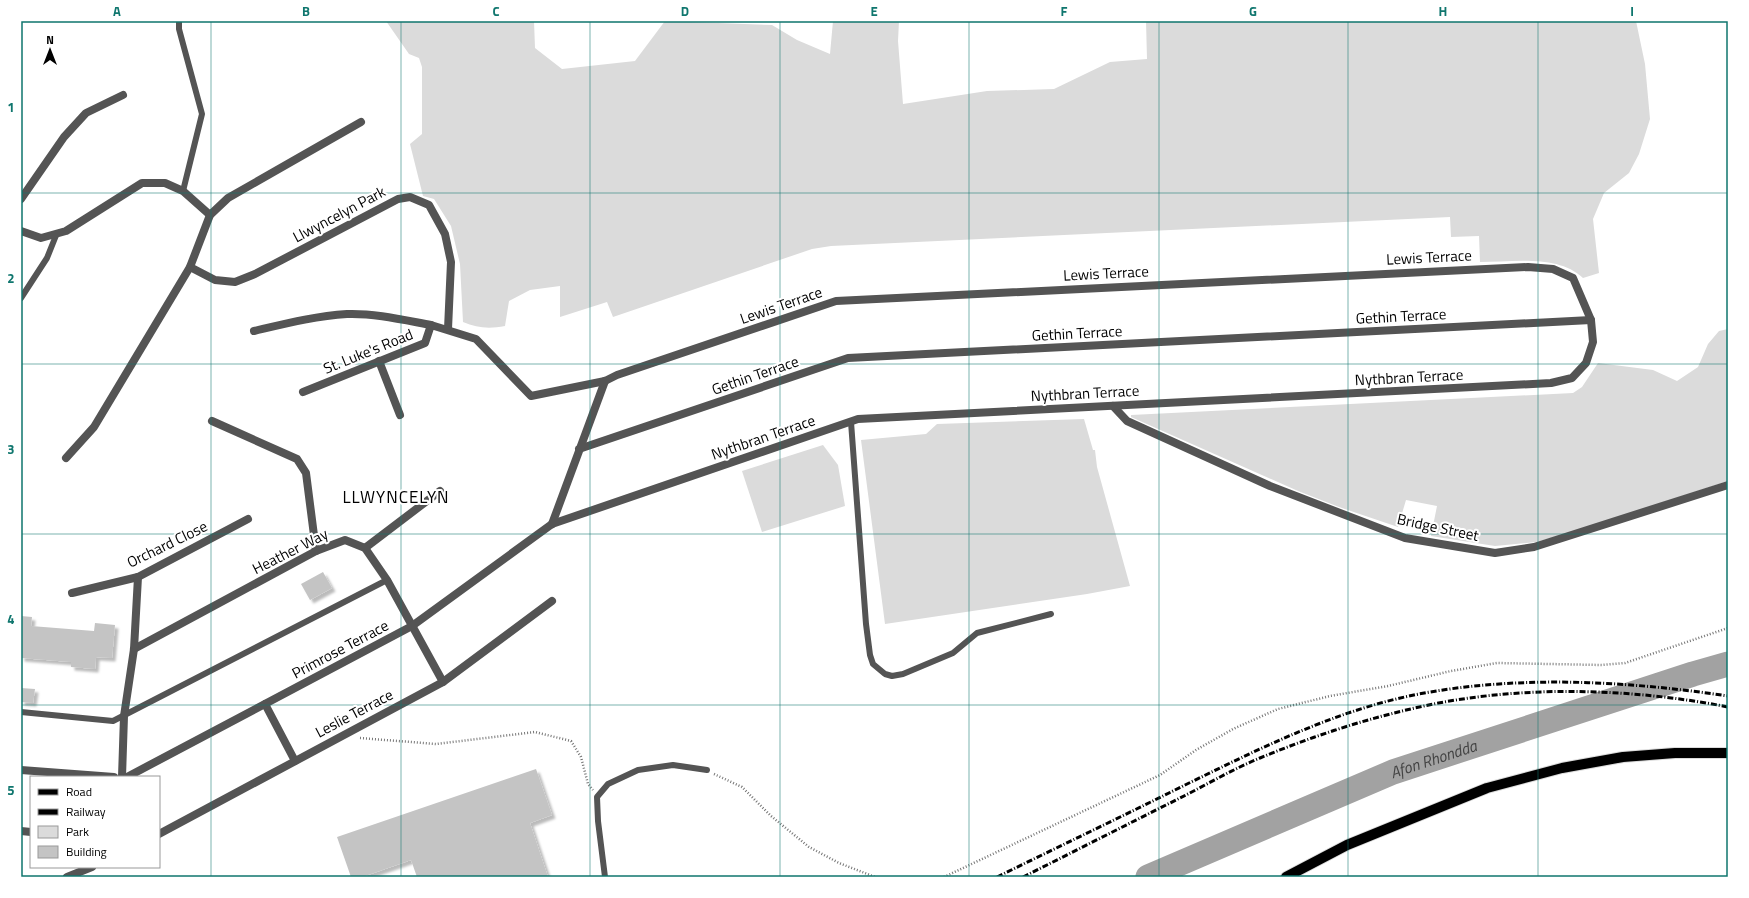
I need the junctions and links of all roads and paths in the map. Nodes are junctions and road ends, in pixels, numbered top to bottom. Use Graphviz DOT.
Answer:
graph roads {
  1 [pos="179,21"];
  2 [pos="122,95"];
  3 [pos="361,122"];
  4 [pos="184,191"];
  5 [pos="21,199"];
  6 [pos="210,215"];
  7 [pos="21,231"];
  8 [pos="57,233"];
  9 [pos="190,267"];
  10 [pos="21,298"];
  11 [pos="1591,320"];
  12 [pos="431,325"];
  13 [pos="448,329"];
  14 [pos="254,331"];
  15 [pos="379,361"];
  16 [pos="605,382"];
  17 [pos="303,392"];
  18 [pos="1113,406"];
  19 [pos="400,415"];
  20 [pos="212,421"];
  21 [pos="850,422"];
  22 [pos="579,449"];
  23 [pos="66,458"];
  24 [pos="1728,485"];
  25 [pos="440,491"];
  26 [pos="248,519"];
  27 [pos="552,524"];
  28 [pos="365,548"];
  29 [pos="316,552"];
  30 [pos="138,577"];
  31 [pos="387,580"];
  32 [pos="72,593"];
  33 [pos="552,601"];
  34 [pos="1051,614"];
  35 [pos="412,626"];
  36 [pos="1728,628"];
  37 [pos="134,649"];
  38 [pos="443,682"];
  39 [pos="265,704"];
  40 [pos="21,712"];
  41 [pos="124,716"];
  42 [pos="342,735"];
  43 [pos="1728,753"];
  44 [pos="295,761"];
  45 [pos="21,770"];
  46 [pos="707,770"];
  47 [pos="101,776"];
  48 [pos="122,776"];
  49 [pos="129,776"];
  50 [pos="597,798"];
  51 [pos="160,833"];
  52 [pos="90,868"];
  53 [pos="67,877"];
  54 [pos="605,877"];
  55 [pos="875,877"];
  56 [pos="944,877"];
  57 [pos="1286,877"];
  1 -- 4 [label="lane"];
  2 -- 5 [label="street"];
  3 -- 6 [label="street"];
  4 -- 6 [label="street"];
  4 -- 8 [label="street"];
  6 -- 9 [label="street"];
  7 -- 8 [label="street"];
  8 -- 10 [label="lane"];
  9 -- 13 [label="street, Llwyncelyn Park"];
  9 -- 23 [label="street"];
  11 -- 16 [label="street, Lewis Terrace"];
  11 -- 18 [label="street, Nythbran Terrace"];
  11 -- 22 [label="street, Gethin Terrace"];
  12 -- 13 [label="street, St. Luke's Road"];
  12 -- 14 [label="street, St. Luke's Road"];
  12 -- 15 [label="street, St. Luke's Road"];
  13 -- 16 [label="street, St. Luke's Road"];
  15 -- 17 [label="street, St. Luke's Road"];
  15 -- 19 [label="street"];
  16 -- 22 [label="street"];
  18 -- 21 [label="street, Nythbran Terrace"];
  18 -- 24 [label="street, Bridge Street"];
  20 -- 29 [label="street"];
  21 -- 27 [label="street, Nythbran Terrace"];
  21 -- 34 [label="lane"];
  22 -- 27 [label="street"];
  25 -- 28 [label="street"];
  26 -- 30 [label="street, Orchard Close"];
  27 -- 35 [label="street, Primrose Terrace"];
  28 -- 29 [label="street, Heather Way"];
  28 -- 31 [label="street"];
  29 -- 37 [label="street, Heather Way"];
  30 -- 32 [label="street, Orchard Close"];
  30 -- 37 [label="street"];
  31 -- 35 [label="street"];
  31 -- 41 [label="lane"];
  33 -- 38 [label="street, Leslie Terrace"];
  35 -- 38 [label="street"];
  35 -- 39 [label="street, Primrose Terrace"];
  36 -- 56 [label="path"];
  37 -- 41 [label="street"];
  38 -- 42 [label="street, Leslie Terrace"];
  39 -- 44 [label="street"];
  39 -- 49 [label="street, Primrose Terrace"];
  40 -- 41 [label="lane"];
  41 -- 48 [label="street"];
  42 -- 44 [label="street, Leslie Terrace"];
  42 -- 50 [label="path"];
  43 -- 57 [label="main road"];
  44 -- 51 [label="street, Leslie Terrace"];
  45 -- 47 [label="street"];
  46 -- 50 [label="lane"];
  46 -- 55 [label="path"];
  50 -- 54 [label="lane"];
  52 -- 53 [label="street"];
}
